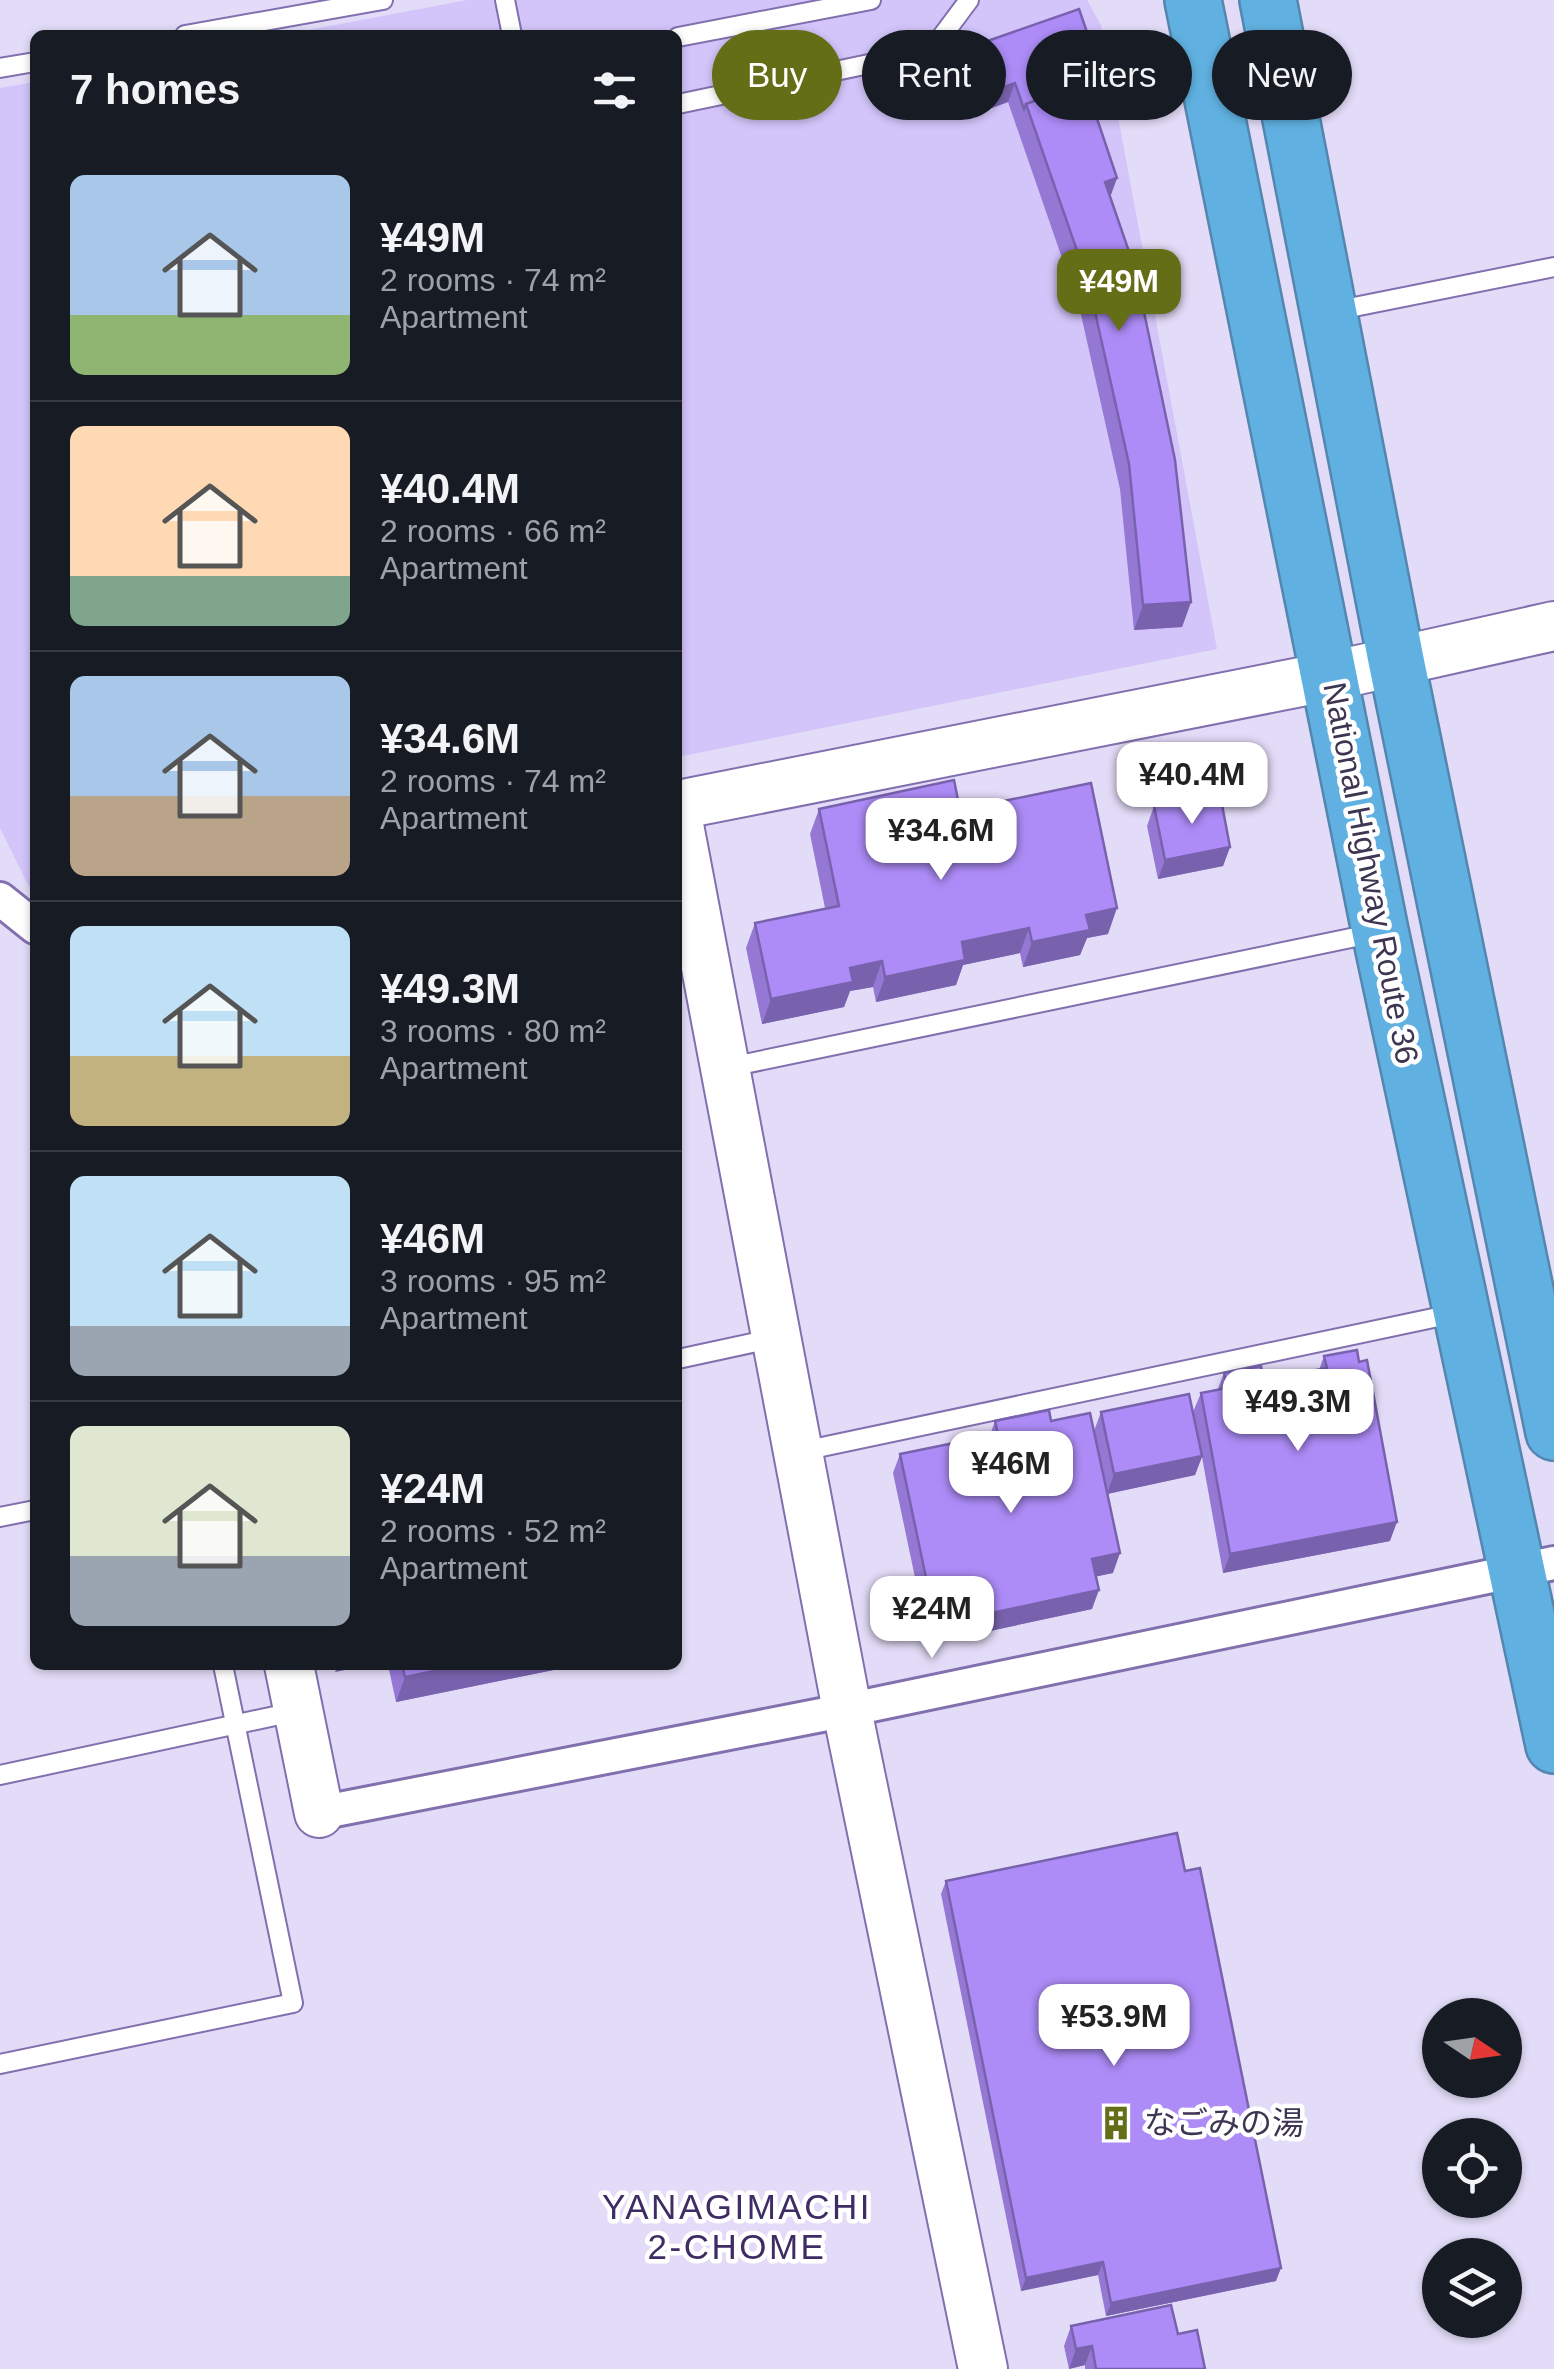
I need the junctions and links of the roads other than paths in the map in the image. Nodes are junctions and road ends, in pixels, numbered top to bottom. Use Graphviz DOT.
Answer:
graph roads {
  1 [pos="383,0"];
  2 [pos="506,0"];
  3 [pos="871,0"];
  4 [pos="969,0"];
  5 [pos="1194,0"];
  6 [pos="1268,0"];
  7 [pos="214,30"];
  8 [pos="511,30"];
  9 [pos="682,35"];
  10 [pos="30,63"];
  11 [pos="0,68"];
  12 [pos="682,103"];
  13 [pos="1554,267"];
  14 [pos="1328,312"];
  15 [pos="1554,626"];
  16 [pos="1396,660"];
  17 [pos="1331,676"];
  18 [pos="682,804"];
  19 [pos="682,849"];
  20 [pos="0,899"];
  21 [pos="30,923"];
  22 [pos="1380,932"];
  23 [pos="724,1068"];
  24 [pos="1463,1312"];
  25 [pos="776,1338"];
  26 [pos="682,1358"];
  27 [pos="1554,1432"];
  28 [pos="797,1452"];
  29 [pos="30,1511"];
  30 [pos="0,1517"];
  31 [pos="1536,1566"];
  32 [pos="224,1670"];
  33 [pos="290,1670"];
  34 [pos="847,1710"];
  35 [pos="298,1712"];
  36 [pos="235,1725"];
  37 [pos="1554,1745"];
  38 [pos="0,1775"];
  39 [pos="319,1813"];
  40 [pos="0,2064"];
  41 [pos="983,2369"];
  1 -- 7 [label="lane"];
  2 -- 8 [label="lane"];
  3 -- 9 [label="lane"];
  4 -- 12 [label="lane"];
  5 -- 17 [label="highway, National Highway Route 36"];
  6 -- 14 [label="highway, National Highway Route 36"];
  10 -- 11 [label="lane"];
  13 -- 14 [label="lane"];
  14 -- 16 [label="highway, National Highway Route 36"];
  15 -- 16 [label="street"];
  16 -- 17 [label="street"];
  16 -- 27 [label="highway, National Highway Route 36"];
  17 -- 18 [label="street"];
  17 -- 22 [label="highway, National Highway Route 36"];
  19 -- 23 [label="street"];
  20 -- 21 [label="street"];
  22 -- 23 [label="lane"];
  22 -- 24 [label="highway, National Highway Route 36"];
  23 -- 25 [label="street"];
  24 -- 28 [label="lane"];
  24 -- 31 [label="highway, National Highway Route 36"];
  25 -- 26 [label="lane"];
  25 -- 28 [label="street"];
  28 -- 34 [label="street"];
  29 -- 30 [label="lane"];
  31 -- 34 [label="street"];
  31 -- 37 [label="highway, National Highway Route 36"];
  32 -- 36 [label="lane"];
  33 -- 35 [label="street"];
  34 -- 39 [label="street"];
  34 -- 41 [label="street"];
  35 -- 36 [label="lane"];
  35 -- 39 [label="street"];
  36 -- 38 [label="lane"];
  36 -- 40 [label="lane"];
}
